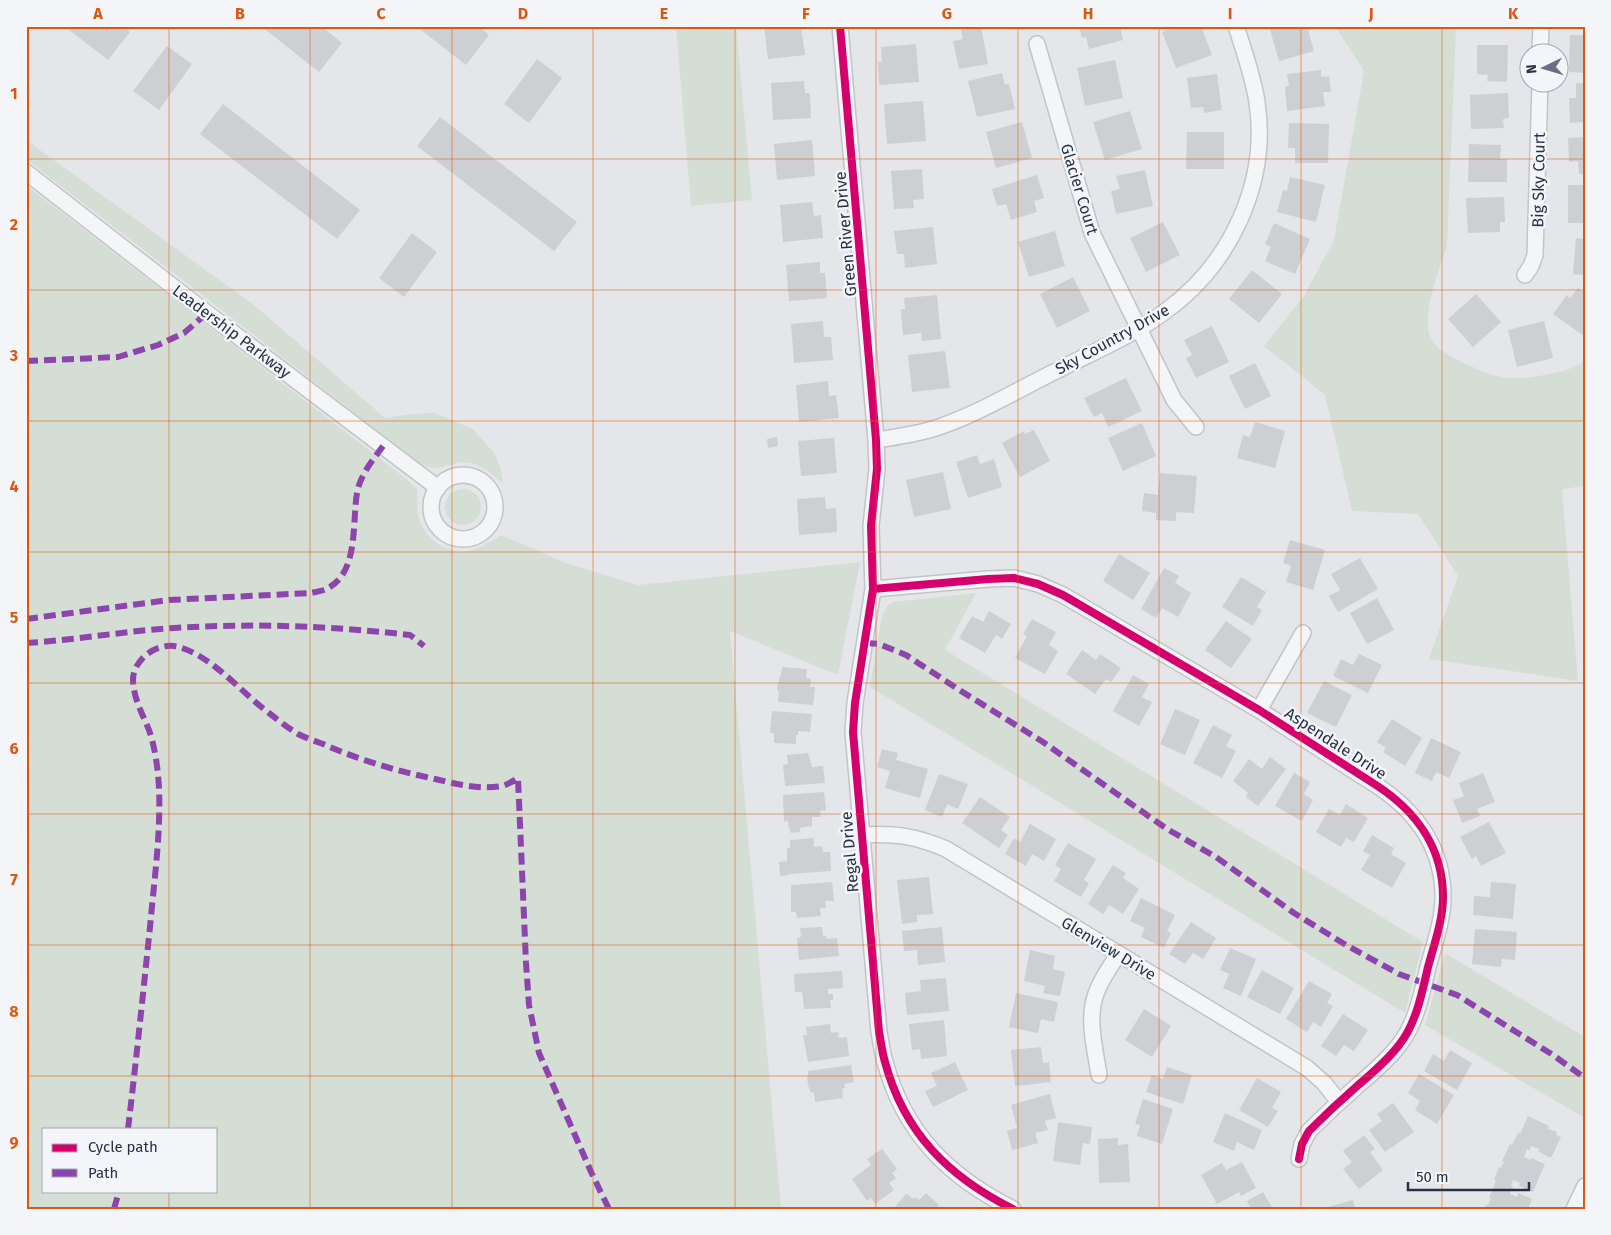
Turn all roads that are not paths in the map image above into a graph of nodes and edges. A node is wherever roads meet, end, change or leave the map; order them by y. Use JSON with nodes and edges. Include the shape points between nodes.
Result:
{"nodes":[{"id":1,"x":840,"y":26,"type":"edge"},
{"id":2,"x":1236,"y":26,"type":"edge"},
{"id":3,"x":1541,"y":26,"type":"edge"},
{"id":4,"x":1540,"y":42,"type":"edge"},
{"id":5,"x":1037,"y":44,"type":"dead end"},
{"id":6,"x":1540,"y":92,"type":"edge"},
{"id":7,"x":26,"y":172,"type":"edge"},
{"id":8,"x":1525,"y":275,"type":"dead end"},
{"id":9,"x":1139,"y":328,"type":"junction"},
{"id":10,"x":1196,"y":427,"type":"dead end"},
{"id":11,"x":876,"y":440,"type":"junction"},
{"id":12,"x":438,"y":488,"type":"junction"},
{"id":13,"x":873,"y":589,"type":"junction"},
{"id":14,"x":1304,"y":633,"type":"dead end"},
{"id":15,"x":1259,"y":710,"type":"junction"},
{"id":16,"x":861,"y":835,"type":"junction"},
{"id":17,"x":1118,"y":954,"type":"junction"},
{"id":18,"x":1099,"y":1074,"type":"dead end"},
{"id":19,"x":1339,"y":1102,"type":"junction"},
{"id":20,"x":1299,"y":1159,"type":"dead end"},
{"id":21,"x":1585,"y":1186,"type":"edge"},
{"id":22,"x":1013,"y":1209,"type":"edge"},
{"id":23,"x":1574,"y":1209,"type":"edge"}],
"edges":[{"from":1,"to":11,"type":"street","name":"Green River Drive"},
{"from":2,"to":9,"type":"street","name":"Sky Country Drive","via":[[1257,104],[1257,159],[1249,196],[1230,241],[1212,268],[1167,311]]},
{"from":3,"to":4,"type":"street"},
{"from":5,"to":9,"type":"street","name":"Glacier Court","via":[[1092,233]]},
{"from":6,"to":8,"type":"street","name":"Big Sky Court","via":[[1535,254]]},
{"from":7,"to":12,"type":"street","name":"Leadership Parkway"},
{"from":9,"to":10,"type":"street","name":"Glacier Court","via":[[1174,400]]},
{"from":9,"to":11,"type":"street","name":"Sky Country Drive","via":[[971,414],[939,427]]},
{"from":11,"to":13,"type":"street","name":"Regal Drive","via":[[877,469],[871,526]]},
{"from":12,"to":12,"type":"street","via":[[431,506],[432,516],[443,532],[460,540],[470,539],[479,536],[492,522],[495,506],[491,491],[484,483],[465,475],[445,481]]},
{"from":13,"to":15,"type":"street","name":"Aspendale Drive","via":[[1014,578],[1038,584],[1063,595]]},
{"from":13,"to":16,"type":"street","name":"Regal Drive","via":[[854,703],[853,732]]},
{"from":14,"to":15,"type":"street"},
{"from":15,"to":19,"type":"street","name":"Aspendale Drive","via":[[1394,797],[1426,833],[1442,878],[1440,921],[1412,1023],[1401,1044]]},
{"from":16,"to":17,"type":"street","name":"Glenview Drive","via":[[902,835],[946,850]]},
{"from":16,"to":22,"type":"street","name":"Regal Drive","via":[[879,1032],[894,1090],[912,1124],[942,1162],[965,1181]]},
{"from":17,"to":18,"type":"street","via":[[1097,990],[1092,1007],[1091,1026]]},
{"from":17,"to":19,"type":"street","name":"Glenview Drive","via":[[1307,1068]]},
{"from":19,"to":20,"type":"street","name":"Aspendale Drive","via":[[1309,1131]]},
{"from":21,"to":23,"type":"street"}]}
